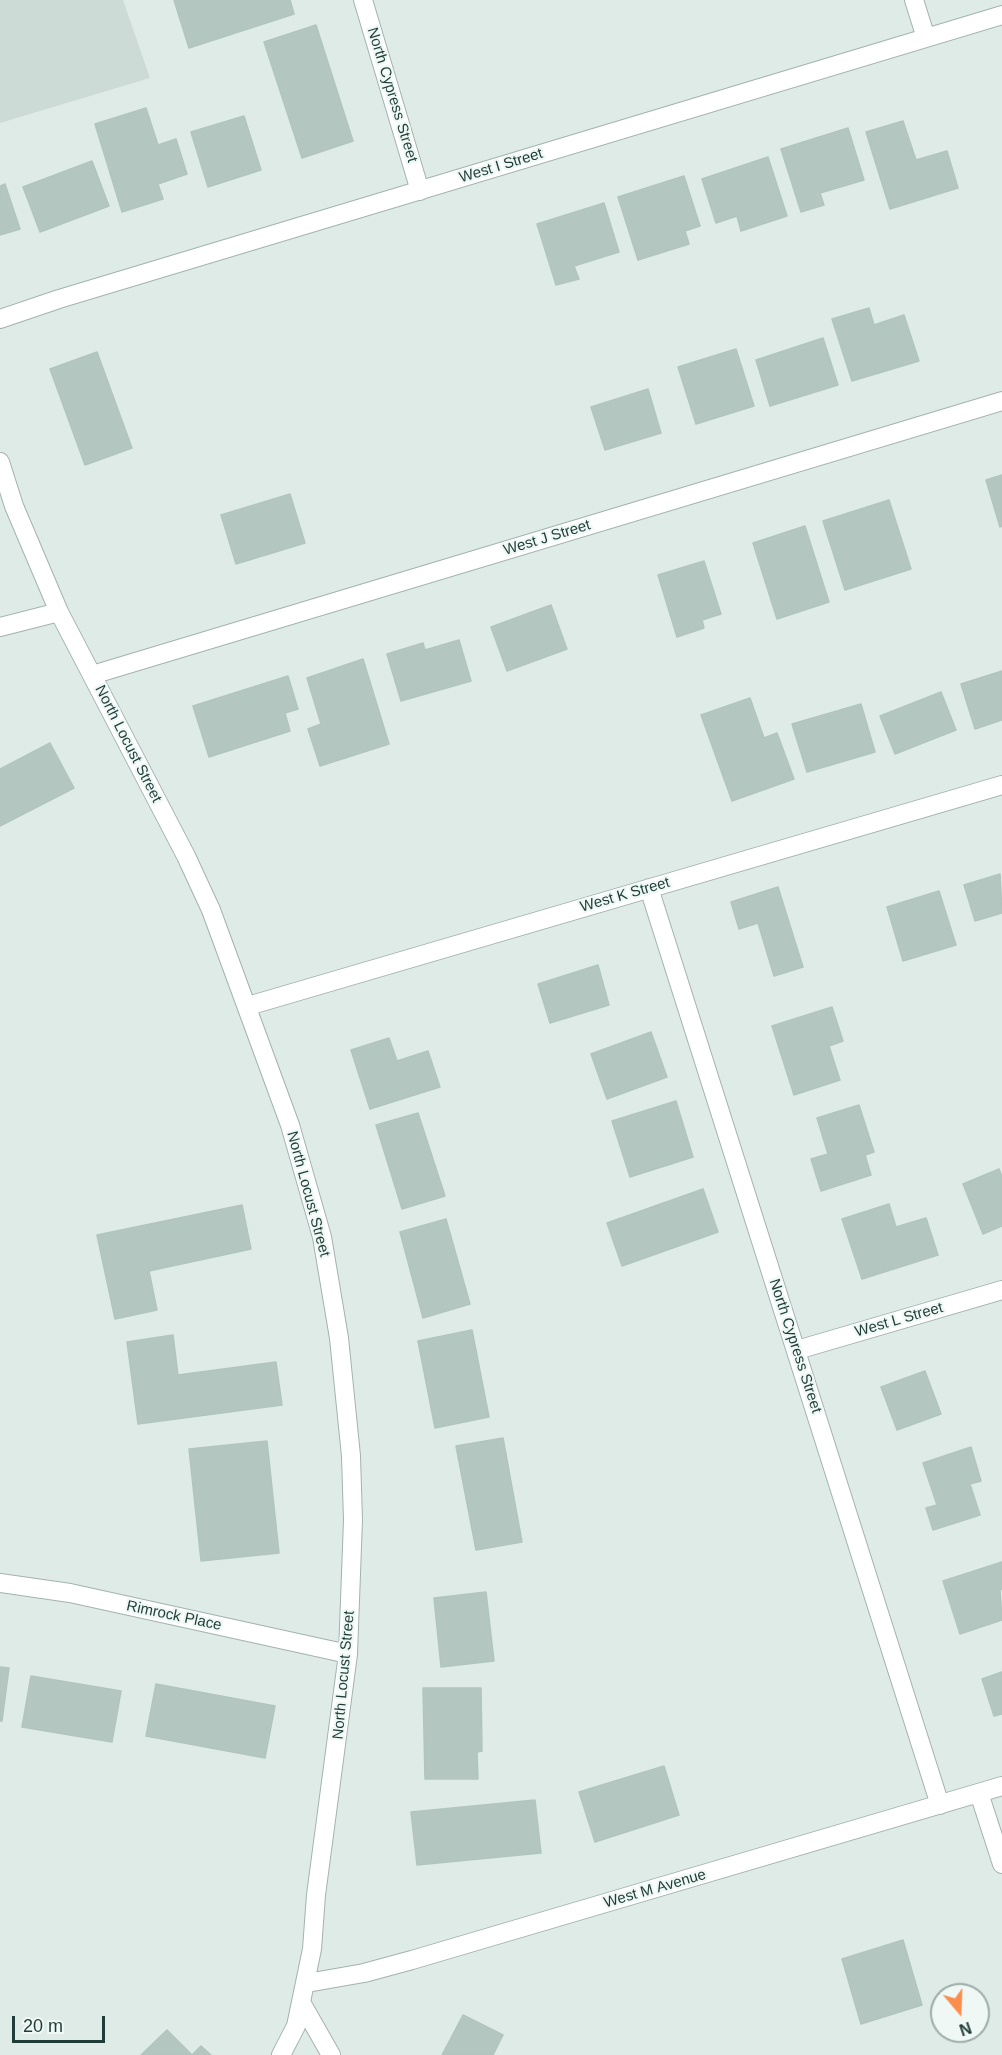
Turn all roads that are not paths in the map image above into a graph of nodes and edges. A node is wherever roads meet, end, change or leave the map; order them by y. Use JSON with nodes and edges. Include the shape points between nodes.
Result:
{"nodes":[{"id":1,"x":363,"y":0,"type":"edge"},
{"id":2,"x":914,"y":0,"type":"edge"},
{"id":3,"x":1002,"y":15,"type":"edge"},
{"id":4,"x":926,"y":38,"type":"junction"},
{"id":5,"x":420,"y":190,"type":"junction"},
{"id":6,"x":0,"y":319,"type":"edge"},
{"id":7,"x":1002,"y":401,"type":"edge"},
{"id":8,"x":0,"y":462,"type":"edge"},
{"id":9,"x":59,"y":612,"type":"junction"},
{"id":10,"x":0,"y":627,"type":"edge"},
{"id":11,"x":92,"y":675,"type":"junction"},
{"id":12,"x":1002,"y":785,"type":"edge"},
{"id":13,"x":649,"y":888,"type":"junction"},
{"id":14,"x":248,"y":1005,"type":"junction"},
{"id":15,"x":1002,"y":1290,"type":"edge"},
{"id":16,"x":797,"y":1350,"type":"junction"},
{"id":17,"x":0,"y":1583,"type":"edge"},
{"id":18,"x":348,"y":1654,"type":"junction"},
{"id":19,"x":1002,"y":1786,"type":"edge"},
{"id":20,"x":979,"y":1793,"type":"junction"},
{"id":21,"x":940,"y":1805,"type":"junction"},
{"id":22,"x":1002,"y":1864,"type":"edge"},
{"id":23,"x":307,"y":1983,"type":"junction"},
{"id":24,"x":302,"y":2004,"type":"junction"},
{"id":25,"x":281,"y":2055,"type":"edge"},
{"id":26,"x":331,"y":2055,"type":"edge"}],
"edges":[{"from":1,"to":5,"type":"street","name":"North Cypress Street"},
{"from":2,"to":4,"type":"street"},
{"from":3,"to":4,"type":"street","name":"West I Street"},
{"from":4,"to":5,"type":"street","name":"West I Street"},
{"from":5,"to":6,"type":"street","name":"West I Street"},
{"from":7,"to":11,"type":"street","name":"West J Street"},
{"from":8,"to":9,"type":"street","name":"North Locust Street","via":[[22,528]]},
{"from":9,"to":10,"type":"street"},
{"from":9,"to":11,"type":"street","name":"North Locust Street"},
{"from":11,"to":14,"type":"street","name":"North Locust Street","via":[[186,856]]},
{"from":12,"to":13,"type":"street","name":"West K Street"},
{"from":13,"to":14,"type":"street","name":"West K Street"},
{"from":13,"to":16,"type":"street","name":"North Cypress Street"},
{"from":14,"to":18,"type":"street","name":"North Locust Street","via":[[290,1125],[322,1237],[339,1338],[353,1520]]},
{"from":15,"to":16,"type":"street","name":"West L Street"},
{"from":16,"to":21,"type":"street","name":"North Cypress Street"},
{"from":17,"to":18,"type":"street","name":"Rimrock Place","via":[[70,1593]]},
{"from":18,"to":23,"type":"street","name":"North Locust Street"},
{"from":19,"to":20,"type":"street","name":"West M Avenue"},
{"from":20,"to":21,"type":"street","name":"West M Avenue"},
{"from":20,"to":22,"type":"street"},
{"from":21,"to":23,"type":"street","name":"West M Avenue","via":[[412,1960]]},
{"from":23,"to":24,"type":"street","name":"North Locust Street"},
{"from":24,"to":25,"type":"street"},
{"from":24,"to":26,"type":"street"}]}
